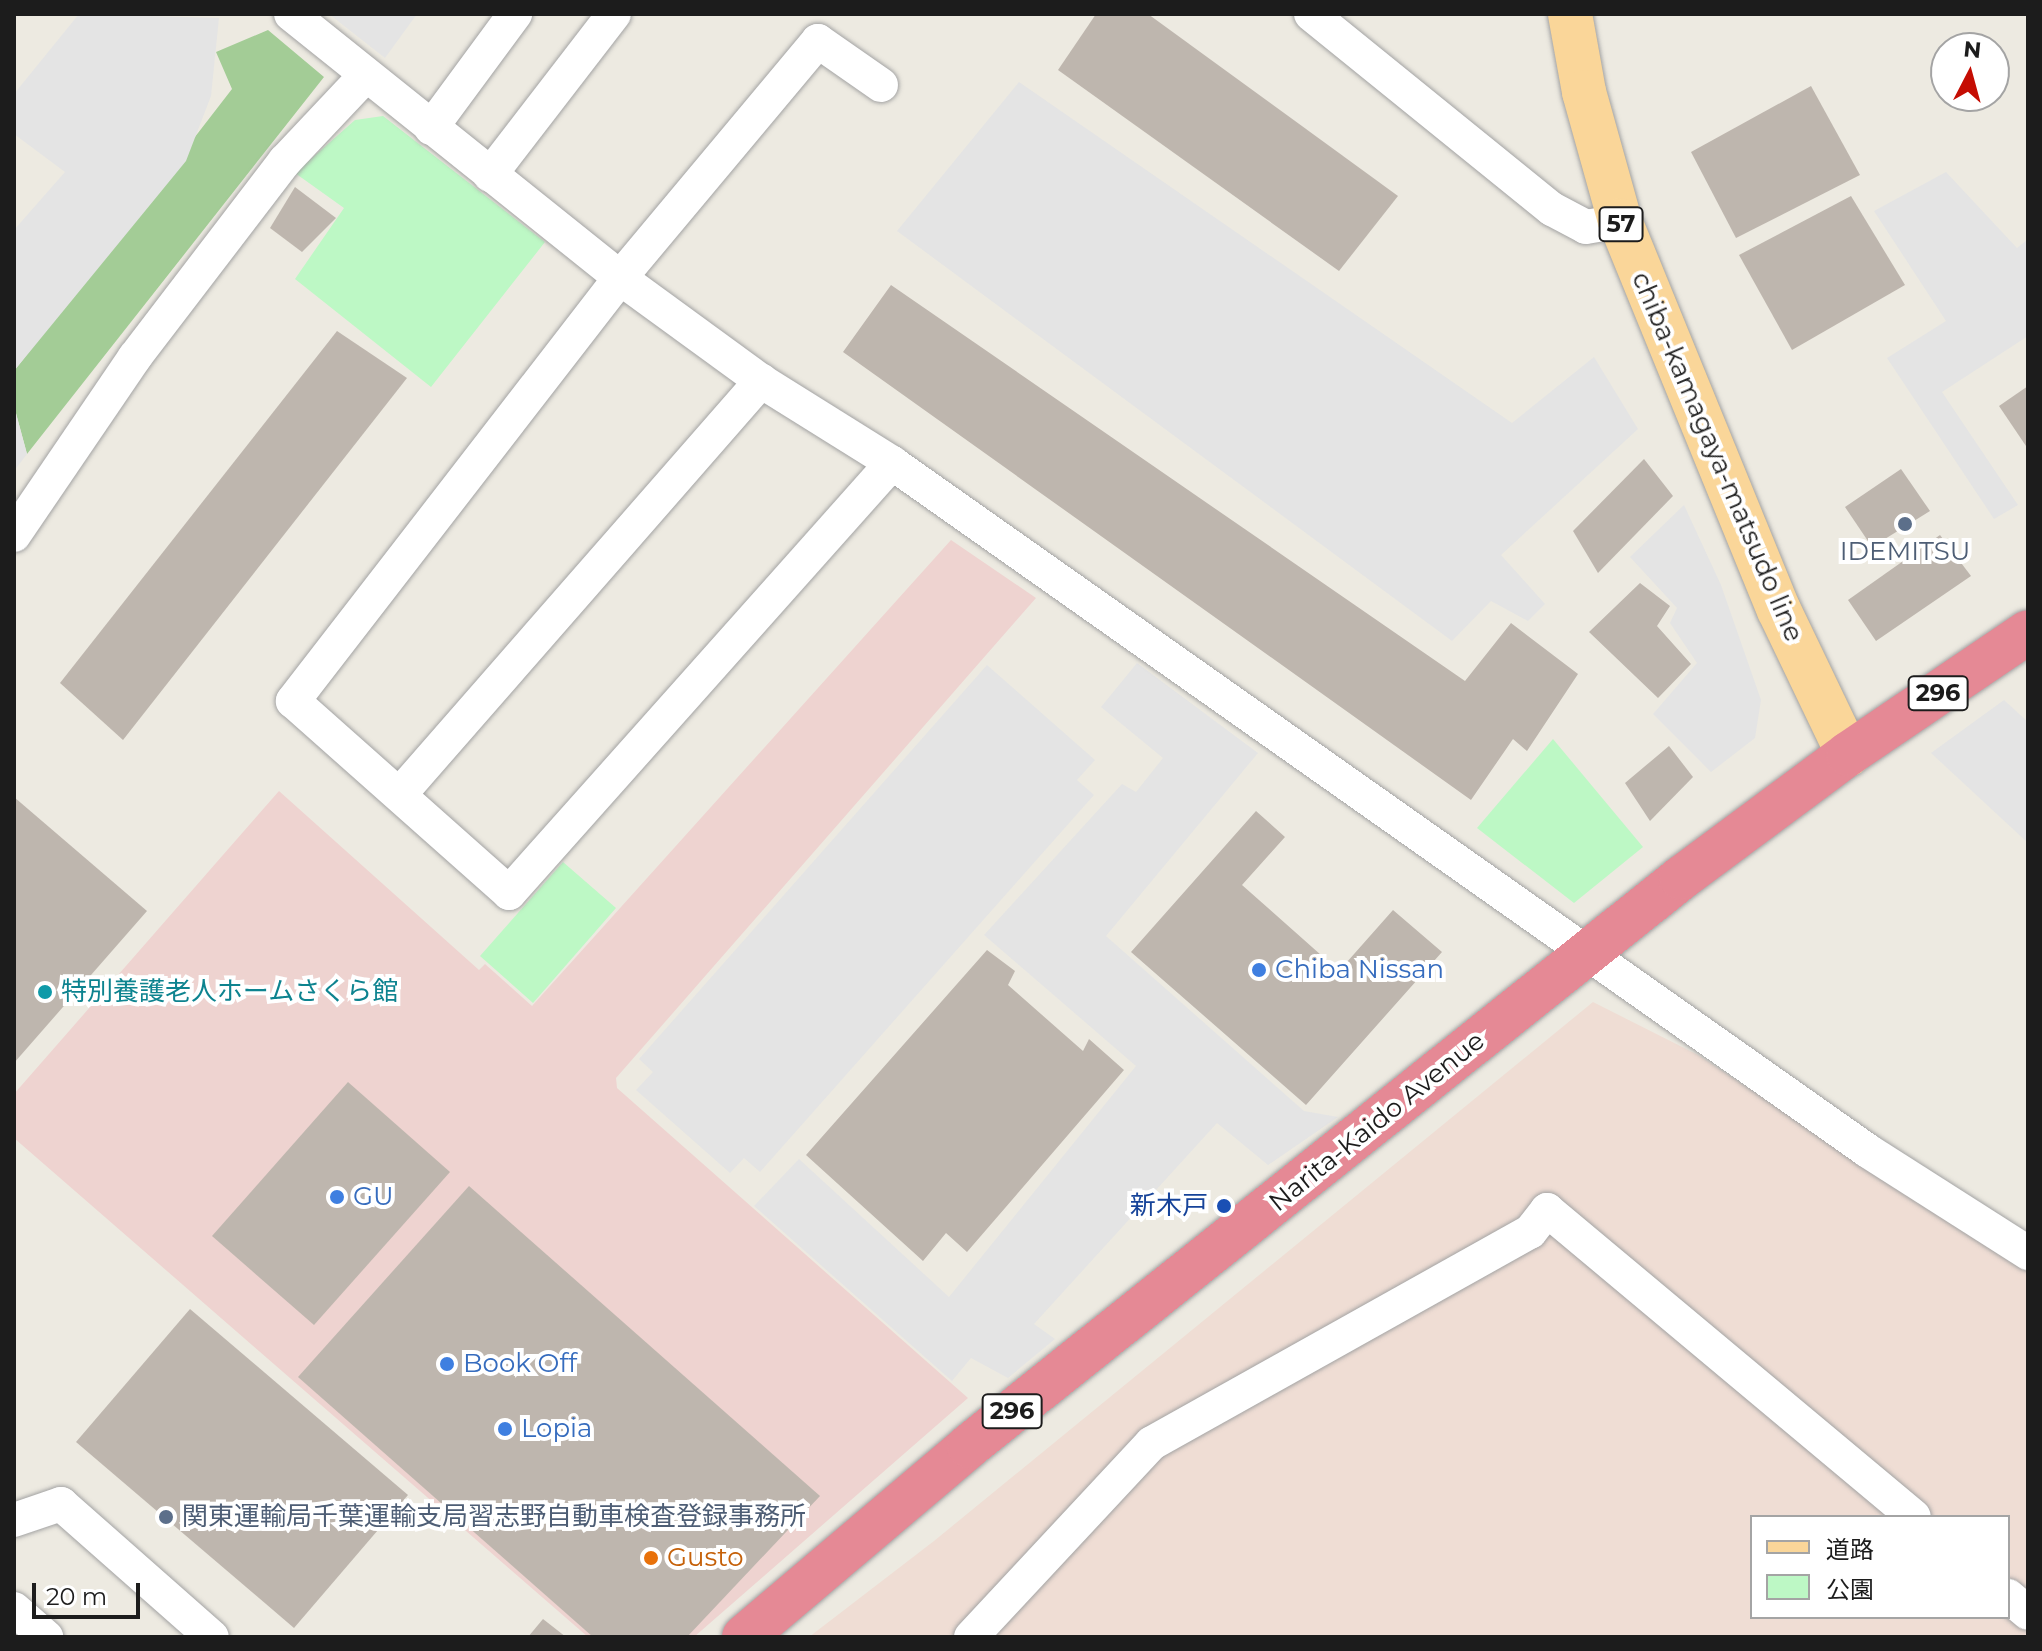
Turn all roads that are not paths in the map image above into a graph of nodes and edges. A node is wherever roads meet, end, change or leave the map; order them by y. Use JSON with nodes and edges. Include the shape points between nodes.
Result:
{"nodes":[{"id":1,"x":291,"y":14,"type":"edge"},
{"id":2,"x":515,"y":14,"type":"edge"},
{"id":3,"x":614,"y":14,"type":"edge"},
{"id":4,"x":1311,"y":14,"type":"edge"},
{"id":5,"x":1570,"y":14,"type":"edge"},
{"id":6,"x":366,"y":75,"type":"junction"},
{"id":7,"x":881,"y":85,"type":"dead end"},
{"id":8,"x":431,"y":128,"type":"junction"},
{"id":9,"x":490,"y":175,"type":"junction"},
{"id":10,"x":1620,"y":221,"type":"junction"},
{"id":11,"x":620,"y":278,"type":"junction"},
{"id":12,"x":761,"y":381,"type":"junction"},
{"id":13,"x":892,"y":463,"type":"junction"},
{"id":14,"x":14,"y":535,"type":"edge"},
{"id":15,"x":2028,"y":632,"type":"edge"},
{"id":16,"x":1848,"y":754,"type":"junction"},
{"id":17,"x":400,"y":794,"type":"junction"},
{"id":18,"x":1587,"y":954,"type":"junction"},
{"id":19,"x":2028,"y":1253,"type":"edge"},
{"id":20,"x":1912,"y":1515,"type":"edge"},
{"id":21,"x":14,"y":1520,"type":"edge"},
{"id":22,"x":2010,"y":1598,"type":"edge"},
{"id":23,"x":14,"y":1609,"type":"edge"},
{"id":24,"x":2028,"y":1613,"type":"edge"},
{"id":25,"x":46,"y":1637,"type":"edge"},
{"id":26,"x":212,"y":1637,"type":"edge"},
{"id":27,"x":744,"y":1637,"type":"edge"},
{"id":28,"x":971,"y":1637,"type":"edge"}],
"edges":[{"from":1,"to":6,"type":"street"},
{"from":2,"to":8,"type":"street"},
{"from":3,"to":9,"type":"street"},
{"from":4,"to":10,"type":"street","via":[[1552,209],[1586,227]]},
{"from":5,"to":10,"type":"main road","name":"chiba-kamagaya-matsudo line","number":"57","via":[[1584,92]]},
{"from":6,"to":8,"type":"street"},
{"from":6,"to":14,"type":"street","via":[[285,161],[191,283]]},
{"from":7,"to":11,"type":"street","via":[[818,41]]},
{"from":8,"to":9,"type":"street"},
{"from":9,"to":11,"type":"street"},
{"from":10,"to":16,"type":"main road","name":"chiba-kamagaya-matsudo line","number":"57","via":[[1761,567]]},
{"from":11,"to":12,"type":"street"},
{"from":11,"to":17,"type":"street","via":[[293,701]]},
{"from":12,"to":13,"type":"street"},
{"from":12,"to":17,"type":"street"},
{"from":13,"to":17,"type":"street","via":[[509,893]]},
{"from":13,"to":18,"type":"street"},
{"from":15,"to":16,"type":"highway","name":"Narita-Kaido Avenue","number":"296"},
{"from":16,"to":18,"type":"highway","name":"Narita-Kaido Avenue","number":"296"},
{"from":18,"to":19,"type":"street","via":[[1868,1151]]},
{"from":18,"to":27,"type":"highway","name":"Narita-Kaido Avenue","number":"296","via":[[969,1446]]},
{"from":20,"to":28,"type":"street","via":[[1547,1210],[1530,1232],[1152,1443]]},
{"from":21,"to":26,"type":"street","via":[[61,1504]]},
{"from":22,"to":24,"type":"street"},
{"from":23,"to":25,"type":"street"}]}
